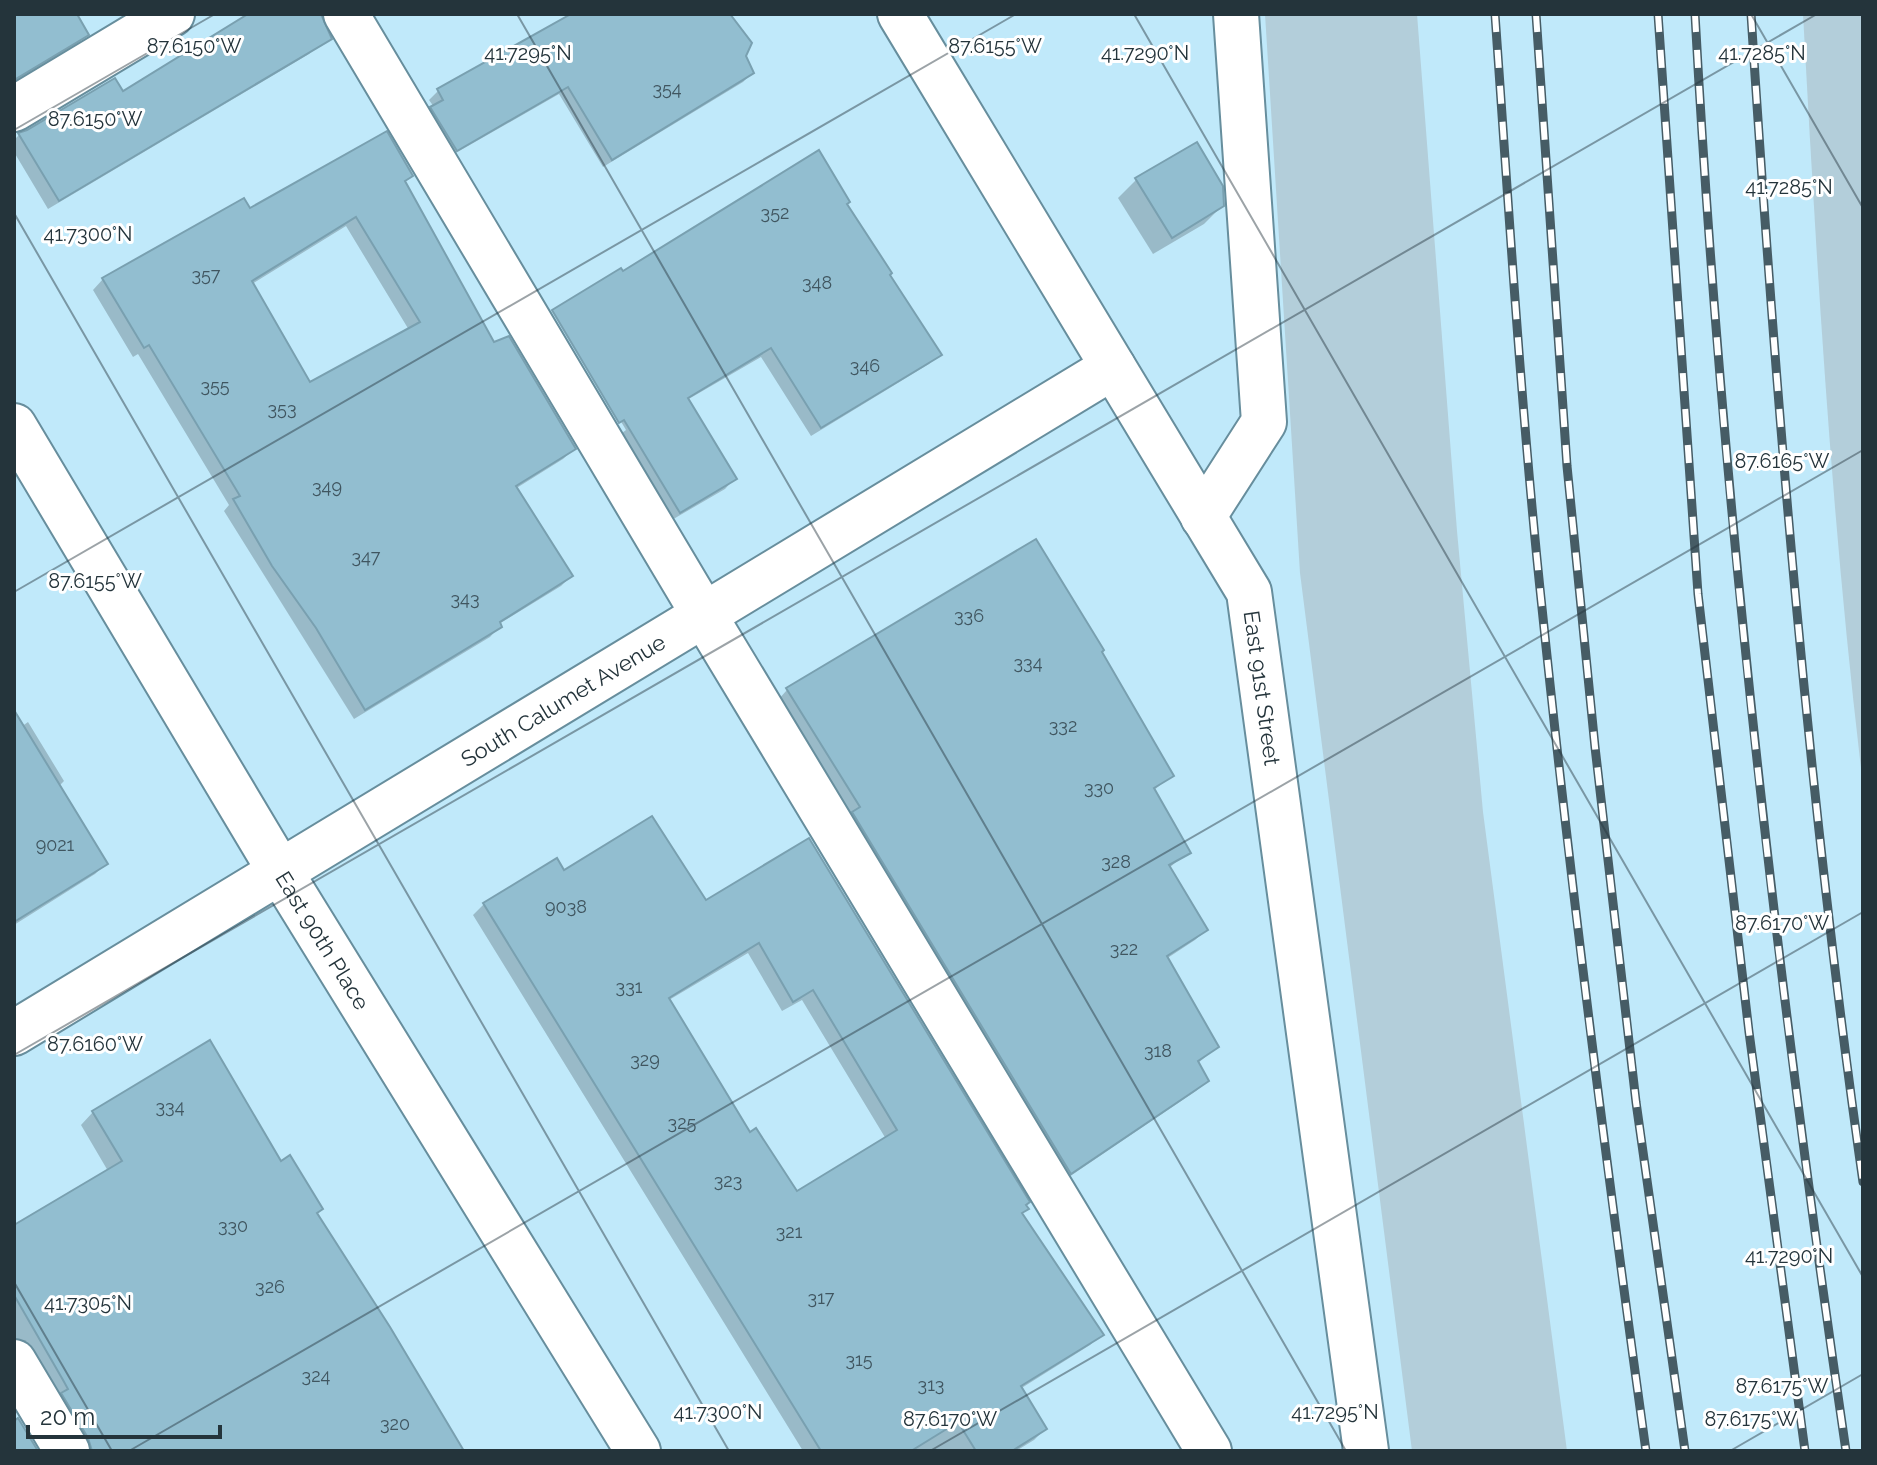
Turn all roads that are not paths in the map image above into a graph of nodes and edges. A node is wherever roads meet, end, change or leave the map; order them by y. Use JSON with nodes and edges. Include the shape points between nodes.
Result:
{"nodes":[{"id":1,"x":172,"y":14,"type":"edge"},
{"id":2,"x":346,"y":14,"type":"edge"},
{"id":3,"x":900,"y":14,"type":"edge"},
{"id":4,"x":1236,"y":14,"type":"edge"},
{"id":5,"x":14,"y":109,"type":"edge"},
{"id":6,"x":1113,"y":367,"type":"junction"},
{"id":7,"x":14,"y":426,"type":"edge"},
{"id":8,"x":1203,"y":517,"type":"junction"},
{"id":9,"x":704,"y":615,"type":"junction"},
{"id":10,"x":281,"y":873,"type":"junction"},
{"id":11,"x":14,"y":1033,"type":"edge"},
{"id":12,"x":14,"y":1362,"type":"edge"},
{"id":13,"x":67,"y":1451,"type":"edge"},
{"id":14,"x":638,"y":1451,"type":"edge"},
{"id":15,"x":1209,"y":1451,"type":"edge"},
{"id":16,"x":1366,"y":1451,"type":"edge"}],
"edges":[{"from":1,"to":5,"type":"street"},
{"from":2,"to":9,"type":"street"},
{"from":3,"to":6,"type":"street","name":"East 91st Street"},
{"from":4,"to":8,"type":"street","via":[[1264,422]]},
{"from":6,"to":8,"type":"street","name":"East 91st Street"},
{"from":6,"to":9,"type":"street","name":"South Calumet Avenue"},
{"from":7,"to":10,"type":"street","name":"East 90th Place"},
{"from":8,"to":16,"type":"street","name":"East 91st Street","via":[[1249,592]]},
{"from":9,"to":10,"type":"street","name":"South Calumet Avenue"},
{"from":9,"to":15,"type":"street"},
{"from":10,"to":11,"type":"street","name":"South Calumet Avenue"},
{"from":10,"to":14,"type":"street","name":"East 90th Place"},
{"from":12,"to":13,"type":"street"}]}
